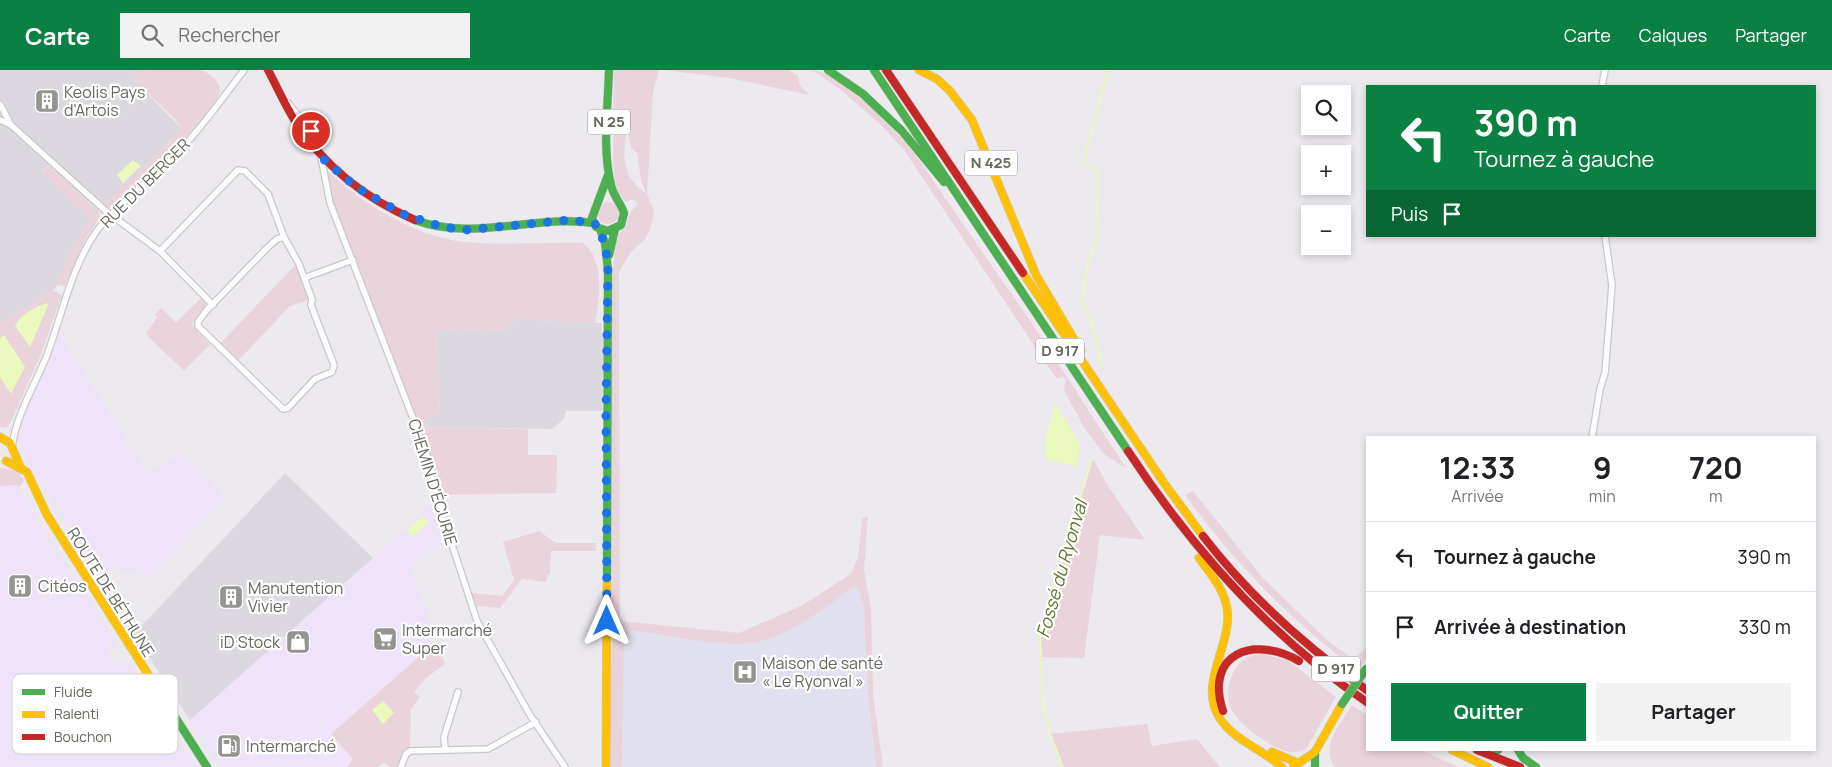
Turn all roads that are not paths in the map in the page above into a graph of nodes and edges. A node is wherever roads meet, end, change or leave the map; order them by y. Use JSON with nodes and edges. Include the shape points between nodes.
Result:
{"nodes":[{"id":1,"x":244,"y":70,"type":"edge"},
{"id":2,"x":268,"y":70,"type":"edge"},
{"id":3,"x":609,"y":70,"type":"edge"},
{"id":4,"x":828,"y":70,"type":"edge"},
{"id":5,"x":874,"y":70,"type":"edge"},
{"id":6,"x":886,"y":70,"type":"edge"},
{"id":7,"x":919,"y":70,"type":"edge"},
{"id":8,"x":1605,"y":70,"type":"edge"},
{"id":9,"x":1602,"y":85,"type":"edge"},
{"id":10,"x":0,"y":104,"type":"edge"},
{"id":11,"x":0,"y":120,"type":"edge"},
{"id":12,"x":12,"y":125,"type":"junction"},
{"id":13,"x":321,"y":157,"type":"junction"},
{"id":14,"x":337,"y":170,"type":"junction"},
{"id":15,"x":608,"y":175,"type":"junction"},
{"id":16,"x":325,"y":177,"type":"junction"},
{"id":17,"x":957,"y":196,"type":"junction"},
{"id":18,"x":616,"y":200,"type":"junction"},
{"id":19,"x":598,"y":201,"type":"junction"},
{"id":20,"x":111,"y":215,"type":"junction"},
{"id":21,"x":597,"y":226,"type":"junction"},
{"id":22,"x":615,"y":229,"type":"junction"},
{"id":23,"x":284,"y":237,"type":"junction"},
{"id":24,"x":1605,"y":237,"type":"edge"},
{"id":25,"x":160,"y":251,"type":"junction"},
{"id":26,"x":353,"y":260,"type":"junction"},
{"id":27,"x":608,"y":260,"type":"junction"},
{"id":28,"x":304,"y":278,"type":"junction"},
{"id":29,"x":213,"y":305,"type":"junction"},
{"id":30,"x":1091,"y":375,"type":"junction"},
{"id":31,"x":15,"y":429,"type":"junction"},
{"id":32,"x":1592,"y":436,"type":"edge"},
{"id":33,"x":2,"y":437,"type":"edge"},
{"id":34,"x":12,"y":449,"type":"junction"},
{"id":35,"x":3,"y":462,"type":"edge"},
{"id":36,"x":21,"y":468,"type":"junction"},
{"id":37,"x":1165,"y":504,"type":"junction"},
{"id":38,"x":1366,"y":670,"type":"edge"},
{"id":39,"x":148,"y":674,"type":"edge"},
{"id":40,"x":1366,"y":690,"type":"edge"},
{"id":41,"x":458,"y":692,"type":"dead end"},
{"id":42,"x":1366,"y":702,"type":"edge"},
{"id":43,"x":1366,"y":709,"type":"edge"},
{"id":44,"x":178,"y":721,"type":"edge"},
{"id":45,"x":536,"y":722,"type":"junction"},
{"id":46,"x":445,"y":749,"type":"junction"},
{"id":47,"x":1454,"y":751,"type":"edge"},
{"id":48,"x":1480,"y":751,"type":"edge"},
{"id":49,"x":1519,"y":751,"type":"edge"},
{"id":50,"x":1314,"y":752,"type":"junction"},
{"id":51,"x":1298,"y":764,"type":"edge"},
{"id":52,"x":207,"y":767,"type":"edge"},
{"id":53,"x":401,"y":767,"type":"edge"},
{"id":54,"x":565,"y":767,"type":"edge"},
{"id":55,"x":605,"y":767,"type":"edge"},
{"id":56,"x":1282,"y":767,"type":"edge"},
{"id":57,"x":1315,"y":767,"type":"edge"},
{"id":58,"x":1488,"y":767,"type":"edge"},
{"id":59,"x":1520,"y":767,"type":"edge"},
{"id":60,"x":1536,"y":767,"type":"edge"}],
"edges":[{"from":1,"to":20,"type":"street","name":"RUE DU BERGER","via":[[183,147]]},
{"from":2,"to":13,"type":"main road","via":[[297,125]]},
{"from":3,"to":15,"type":"main road","number":"N 25"},
{"from":4,"to":17,"type":"main road","number":"N 425","via":[[863,94],[902,131]]},
{"from":5,"to":17,"type":"main road","number":"D 917"},
{"from":6,"to":30,"type":"main road","number":"D 917"},
{"from":7,"to":30,"type":"main road","number":"N 425","via":[[950,91],[972,120],[1031,262]]},
{"from":8,"to":9,"type":"street"},
{"from":10,"to":12,"type":"street"},
{"from":11,"to":12,"type":"street"},
{"from":12,"to":20,"type":"street"},
{"from":13,"to":14,"type":"main road"},
{"from":13,"to":16,"type":"street"},
{"from":14,"to":16,"type":"street"},
{"from":14,"to":21,"type":"main road","via":[[376,201],[443,227],[466,230],[569,220]]},
{"from":15,"to":18,"type":"main road","number":"N 25"},
{"from":15,"to":19,"type":"main road","number":"N 25"},
{"from":16,"to":26,"type":"street","name":"CHEMIN D'ÉCURIE","via":[[325,185]]},
{"from":17,"to":37,"type":"main road","number":"D 917"},
{"from":18,"to":19,"type":"main road"},
{"from":18,"to":22,"type":"main road","via":[[624,213],[621,224]]},
{"from":19,"to":21,"type":"main road","via":[[592,211]]},
{"from":20,"to":25,"type":"street"},
{"from":20,"to":31,"type":"street","name":"RUE DU BERGER","via":[[95,234],[78,267]]},
{"from":21,"to":22,"type":"main road","via":[[608,231]]},
{"from":21,"to":27,"type":"main road"},
{"from":22,"to":27,"type":"main road"},
{"from":23,"to":25,"type":"street","via":[[268,194],[245,171],[238,170]]},
{"from":23,"to":28,"type":"street"},
{"from":23,"to":29,"type":"street","via":[[267,248]]},
{"from":24,"to":32,"type":"street","via":[[1612,285],[1605,373]]},
{"from":25,"to":29,"type":"street"},
{"from":26,"to":28,"type":"street"},
{"from":26,"to":45,"type":"street","name":"CHEMIN D'ÉCURIE","via":[[426,452],[477,621]]},
{"from":27,"to":55,"type":"main road"},
{"from":28,"to":29,"type":"street","via":[[334,365],[332,372],[315,379],[288,408],[283,409],[198,326]]},
{"from":30,"to":40,"type":"main road","number":"D 917","via":[[1189,519],[1236,578],[1292,634]]},
{"from":31,"to":33,"type":"street"},
{"from":31,"to":34,"type":"street","name":"RUE DU BERGER"},
{"from":33,"to":34,"type":"main road","name":"ROUTE DE BÉTHUNE"},
{"from":34,"to":35,"type":"main road"},
{"from":34,"to":36,"type":"main road","name":"ROUTE DE BÉTHUNE"},
{"from":35,"to":36,"type":"main road"},
{"from":36,"to":39,"type":"main road","name":"ROUTE DE BÉTHUNE","via":[[31,480],[47,515]]},
{"from":37,"to":42,"type":"main road","number":"D 917","via":[[1260,618],[1338,684]]},
{"from":37,"to":56,"type":"main road","via":[[1173,523],[1218,583],[1227,606],[1226,635],[1214,683],[1214,708],[1231,730]]},
{"from":38,"to":50,"type":"main road","bridge":true,"via":[[1326,728]]},
{"from":41,"to":46,"type":"street","via":[[446,729]]},
{"from":43,"to":51,"type":"main road","via":[[1281,650],[1263,646],[1248,648],[1234,656],[1221,678],[1223,711],[1234,725],[1258,743]]},
{"from":44,"to":52,"type":"main road","name":"ROUTE DE BÉTHUNE"},
{"from":45,"to":46,"type":"street","via":[[488,749]]},
{"from":45,"to":54,"type":"street","name":"CHEMIN D'ÉCURIE"},
{"from":46,"to":53,"type":"street","via":[[410,751]]},
{"from":47,"to":58,"type":"main road"},
{"from":48,"to":59,"type":"main road"},
{"from":49,"to":60,"type":"main road"},
{"from":50,"to":51,"type":"main road"},
{"from":50,"to":57,"type":"main road"},
{"from":51,"to":57,"type":"main road"}]}
